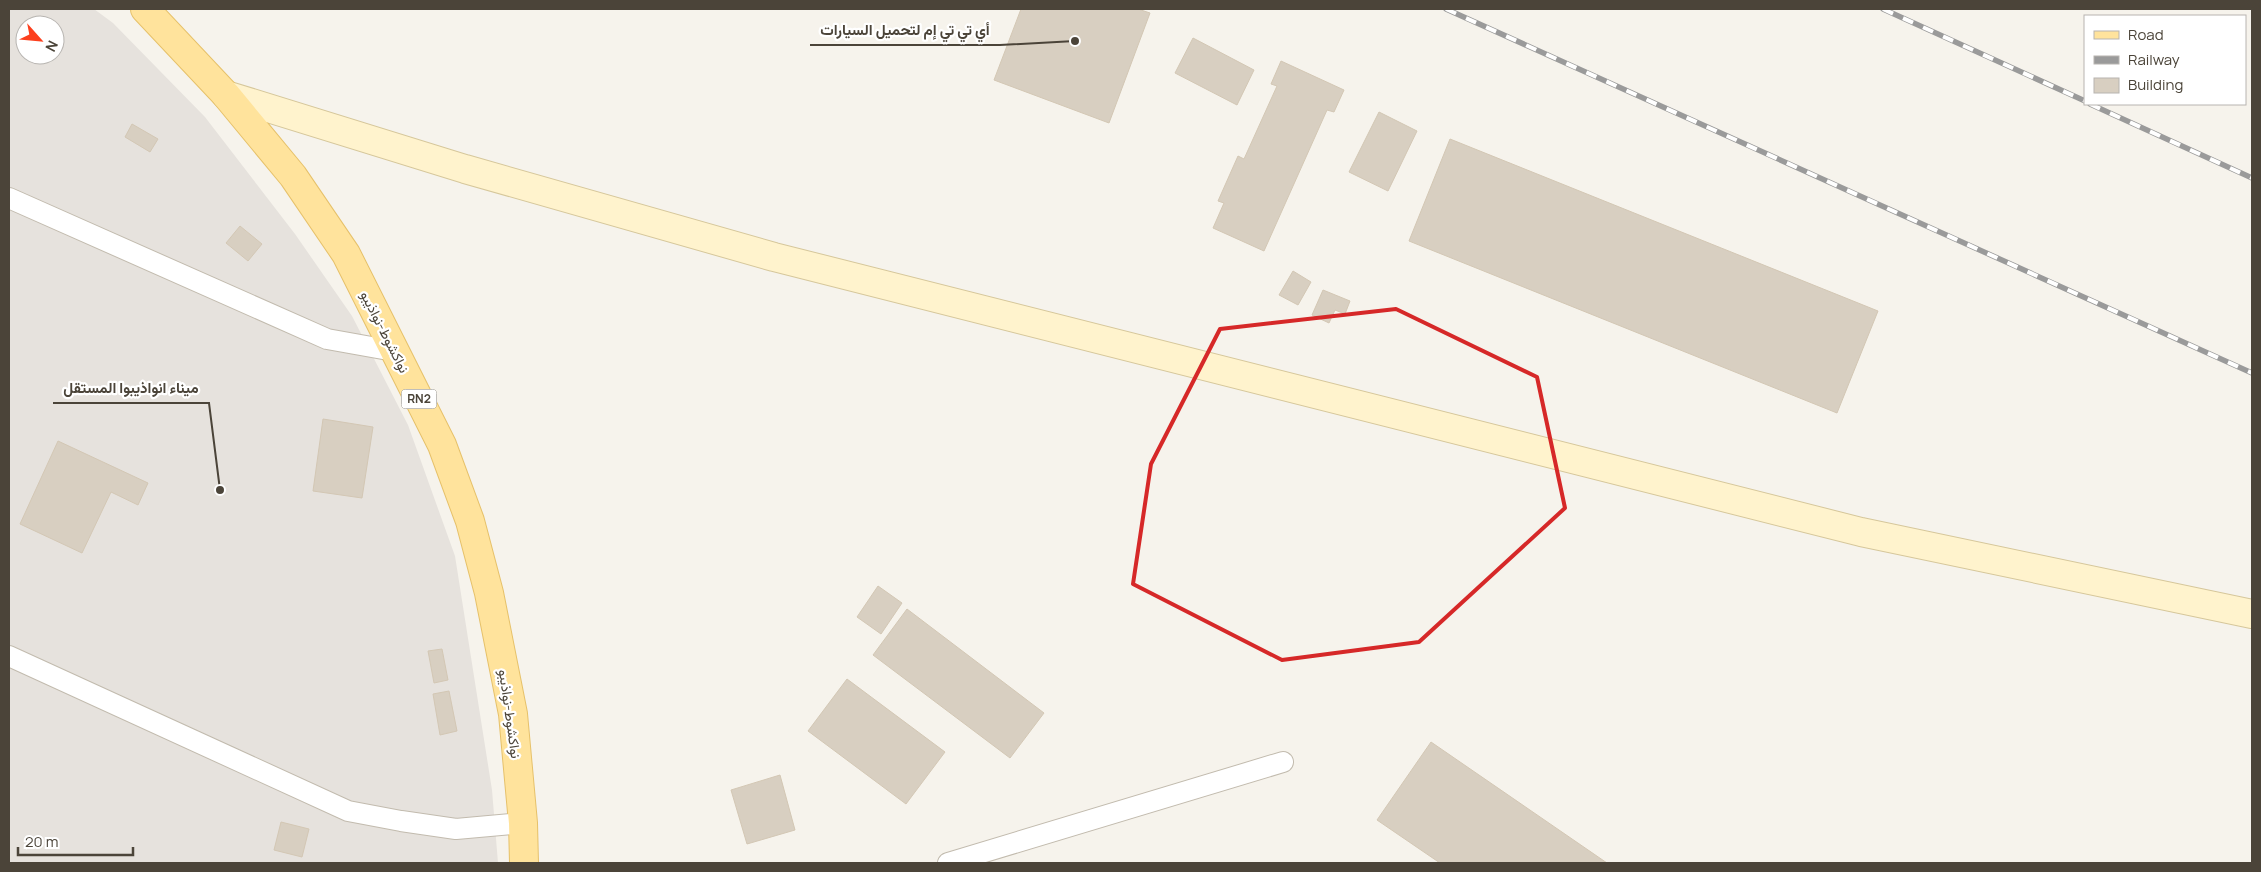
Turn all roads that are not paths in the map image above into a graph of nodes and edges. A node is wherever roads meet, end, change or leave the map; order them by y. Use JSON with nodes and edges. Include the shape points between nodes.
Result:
{"nodes":[{"id":1,"x":145,"y":9,"type":"edge"},
{"id":2,"x":226,"y":95,"type":"junction"},
{"id":3,"x":9,"y":198,"type":"edge"},
{"id":4,"x":394,"y":351,"type":"junction"},
{"id":5,"x":2252,"y":614,"type":"edge"},
{"id":6,"x":9,"y":656,"type":"edge"},
{"id":7,"x":1283,"y":762,"type":"dead end"},
{"id":8,"x":523,"y":823,"type":"junction"},
{"id":9,"x":524,"y":863,"type":"edge"},
{"id":10,"x":948,"y":863,"type":"edge"}],
"edges":[{"from":1,"to":2,"type":"main road","name":"نواكشوط-نواذيبو","number":"RN2"},
{"from":2,"to":4,"type":"main road","name":"نواكشوط-نواذيبو","number":"RN2","via":[[293,176],[346,254]]},
{"from":2,"to":5,"type":"street","via":[[474,172],[774,257],[1862,532]]},
{"from":3,"to":4,"type":"lane","via":[[327,339]]},
{"from":4,"to":8,"type":"main road","name":"نواكشوط-نواذيبو","number":"RN2","via":[[442,445],[473,530],[490,593],[513,714]]},
{"from":6,"to":8,"type":"lane","via":[[348,811],[456,829]]},
{"from":7,"to":10,"type":"lane"},
{"from":8,"to":9,"type":"main road","name":"نواكشوط-نواذيبو","number":"RN2"}]}
